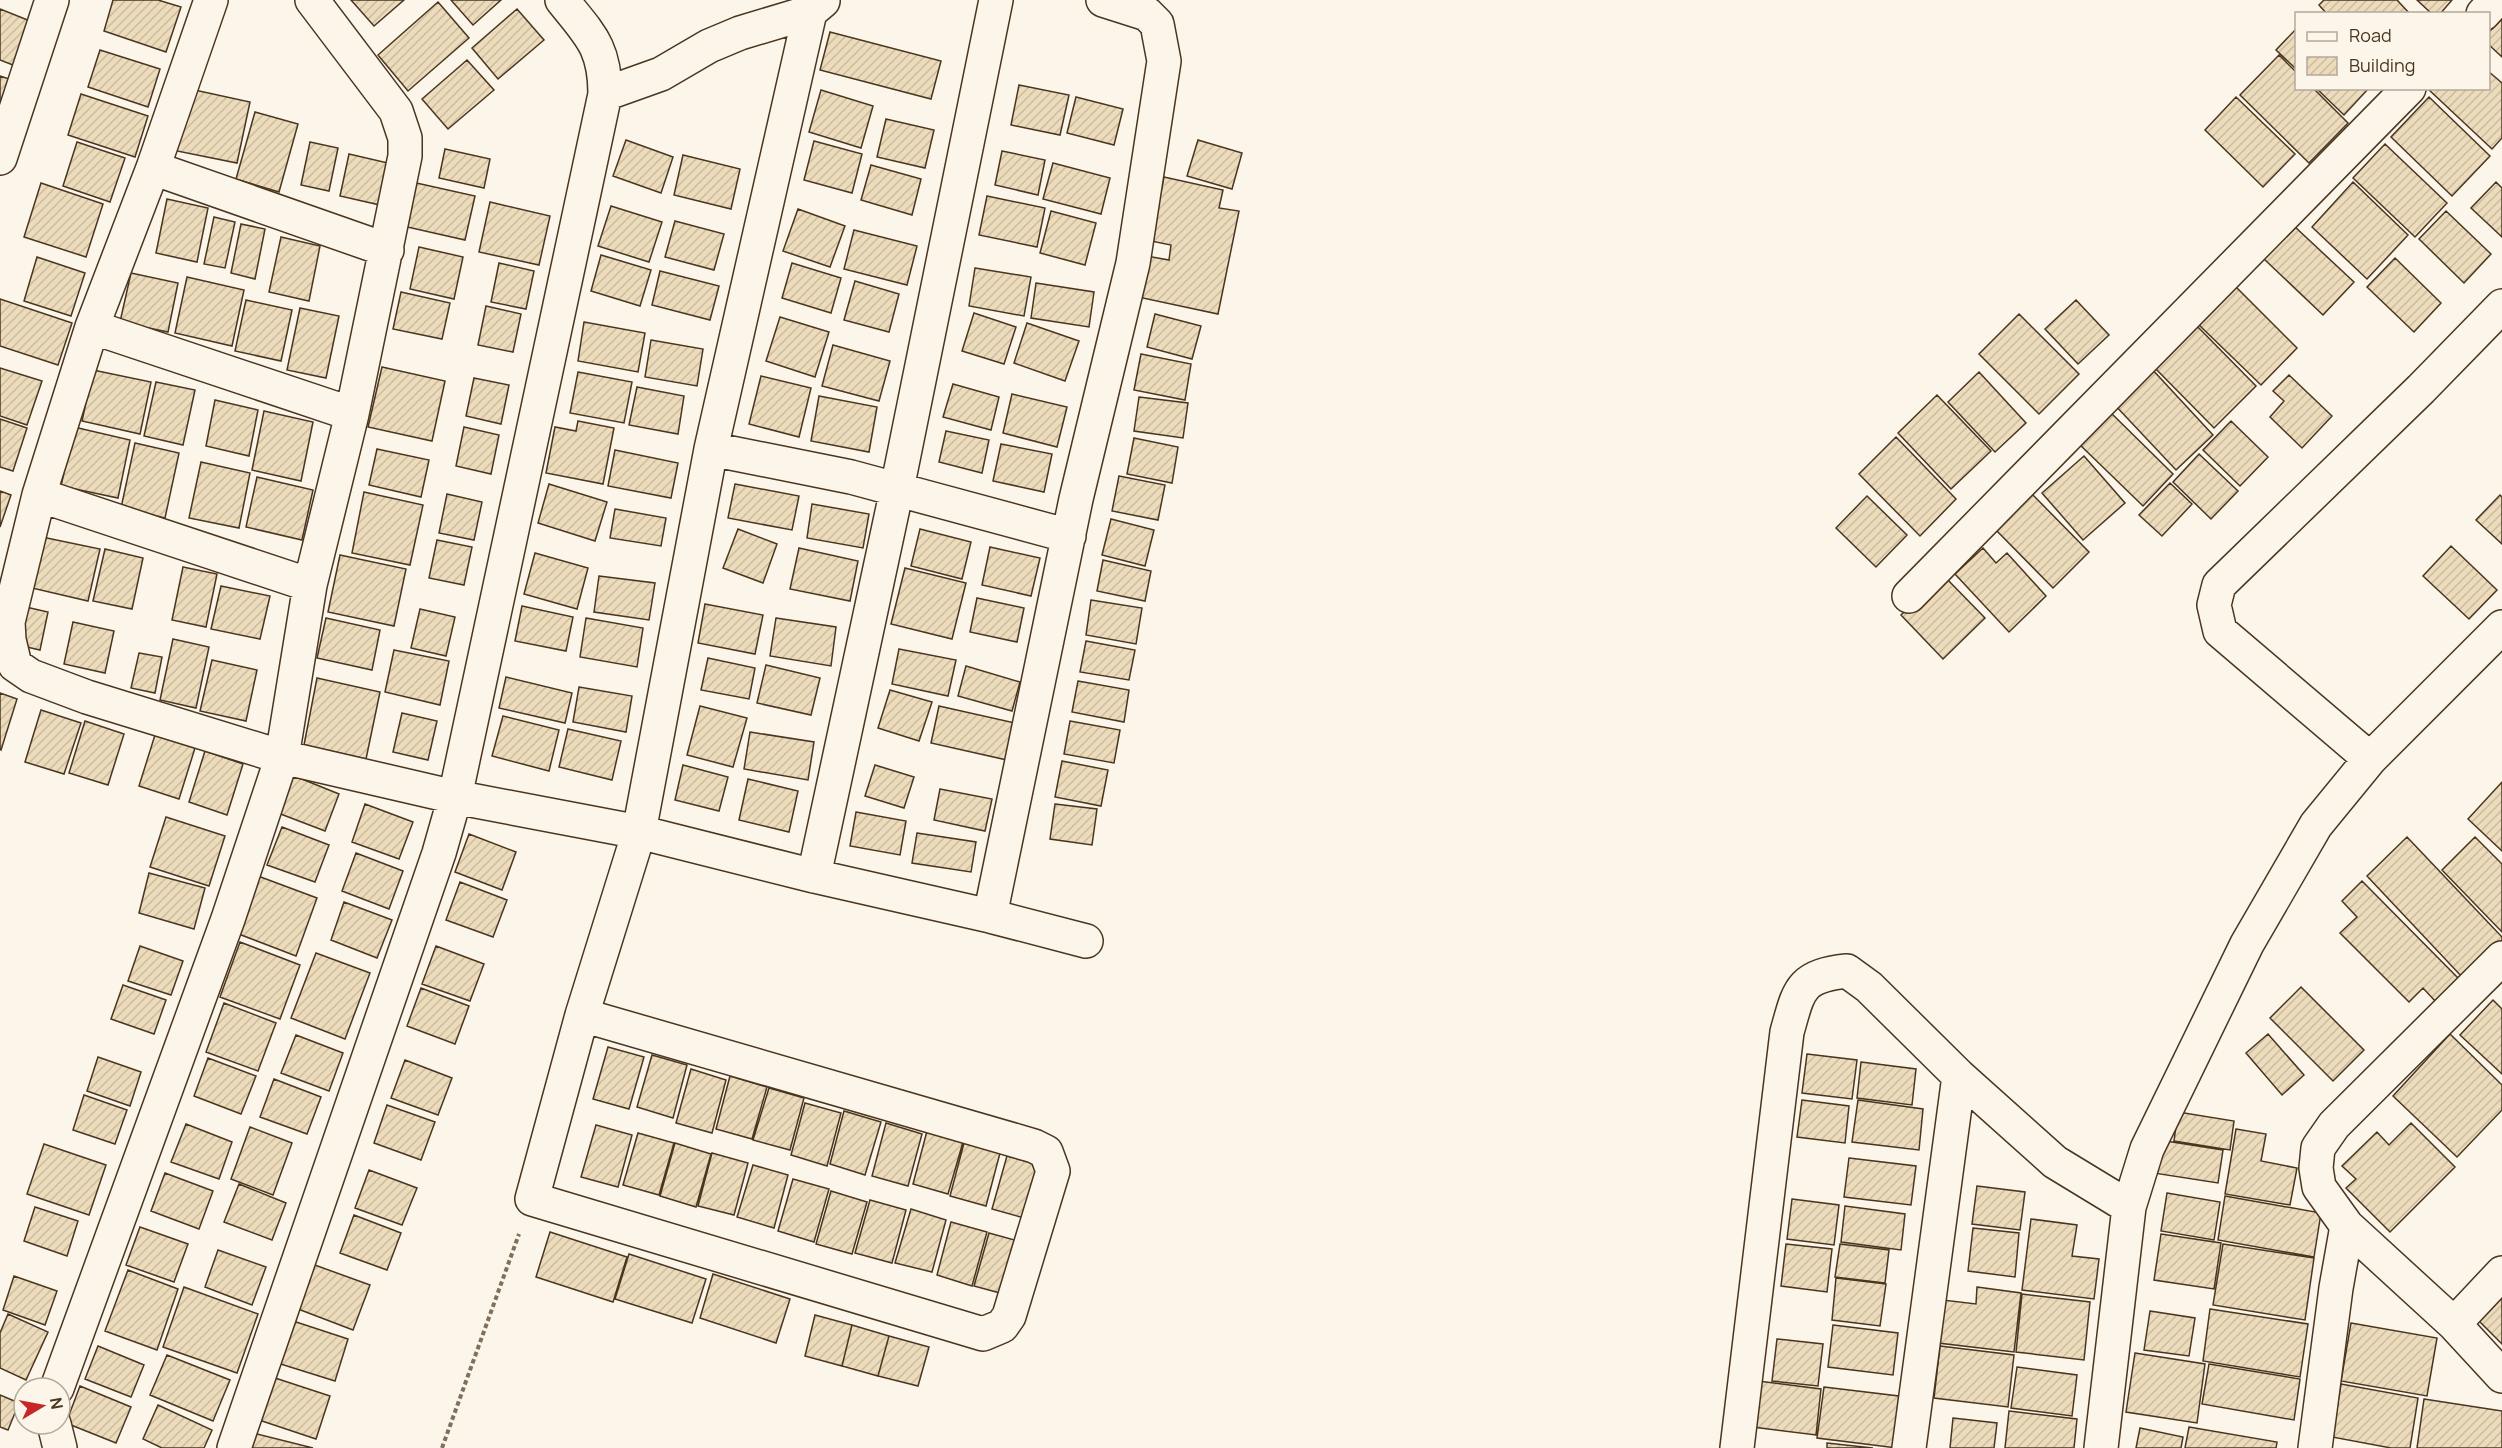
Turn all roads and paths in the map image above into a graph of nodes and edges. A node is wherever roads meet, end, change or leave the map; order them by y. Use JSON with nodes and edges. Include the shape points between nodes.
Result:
{"nodes":[{"id":1,"x":52,"y":0,"type":"edge"},
{"id":2,"x":211,"y":0,"type":"edge"},
{"id":3,"x":312,"y":0,"type":"edge"},
{"id":4,"x":562,"y":0,"type":"edge"},
{"id":5,"x":996,"y":0,"type":"edge"},
{"id":6,"x":1103,"y":0,"type":"edge"},
{"id":7,"x":2496,"y":0,"type":"edge"},
{"id":8,"x":817,"y":6,"type":"edge"},
{"id":9,"x":2485,"y":12,"type":"edge"},
{"id":10,"x":2407,"y":90,"type":"edge"},
{"id":11,"x":605,"y":94,"type":"junction"},
{"id":12,"x":0,"y":158,"type":"edge"},
{"id":13,"x":153,"y":168,"type":"junction"},
{"id":14,"x":387,"y":250,"type":"junction"},
{"id":15,"x":2502,"y":306,"type":"edge"},
{"id":16,"x":92,"y":327,"type":"junction"},
{"id":17,"x":352,"y":414,"type":"junction"},
{"id":18,"x":711,"y":449,"type":"junction"},
{"id":19,"x":897,"y":489,"type":"junction"},
{"id":20,"x":39,"y":495,"type":"junction"},
{"id":21,"x":1069,"y":536,"type":"junction"},
{"id":22,"x":310,"y":585,"type":"junction"},
{"id":23,"x":1909,"y":596,"type":"dead end"},
{"id":24,"x":2502,"y":627,"type":"edge"},
{"id":25,"x":282,"y":757,"type":"junction"},
{"id":26,"x":2370,"y":759,"type":"junction"},
{"id":27,"x":455,"y":797,"type":"junction"},
{"id":28,"x":639,"y":832,"type":"junction"},
{"id":29,"x":814,"y":876,"type":"junction"},
{"id":30,"x":990,"y":916,"type":"junction"},
{"id":31,"x":1086,"y":941,"type":"dead end"},
{"id":32,"x":2502,"y":958,"type":"edge"},
{"id":33,"x":582,"y":1015,"type":"junction"},
{"id":34,"x":1959,"y":1076,"type":"junction"},
{"id":35,"x":532,"y":1199,"type":"junction"},
{"id":36,"x":2129,"y":1207,"type":"junction"},
{"id":37,"x":2347,"y":1226,"type":"junction"},
{"id":38,"x":2502,"y":1273,"type":"edge"},
{"id":39,"x":2454,"y":1324,"type":"junction"},
{"id":40,"x":61,"y":1376,"type":"edge"},
{"id":41,"x":2502,"y":1376,"type":"edge"},
{"id":42,"x":234,"y":1448,"type":"edge"},
{"id":43,"x":442,"y":1448,"type":"edge"},
{"id":44,"x":1737,"y":1448,"type":"edge"},
{"id":45,"x":1909,"y":1448,"type":"edge"},
{"id":46,"x":2101,"y":1448,"type":"edge"},
{"id":47,"x":2315,"y":1448,"type":"edge"}],
"edges":[{"from":1,"to":12,"type":"street"},
{"from":2,"to":13,"type":"street"},
{"from":3,"to":14,"type":"street","via":[[396,111],[405,138]]},
{"from":4,"to":11,"type":"street","via":[[594,39],[605,71]]},
{"from":5,"to":19,"type":"street"},
{"from":6,"to":21,"type":"street","via":[[1147,14],[1157,24],[1164,61],[1133,263]]},
{"from":7,"to":9,"type":"street"},
{"from":8,"to":11,"type":"street","via":[[709,46],[661,74]]},
{"from":8,"to":18,"type":"street"},
{"from":10,"to":23,"type":"street"},
{"from":11,"to":27,"type":"street"},
{"from":13,"to":14,"type":"street"},
{"from":13,"to":16,"type":"street"},
{"from":14,"to":17,"type":"street"},
{"from":15,"to":26,"type":"street","via":[[2219,585],[2214,605],[2220,632]]},
{"from":16,"to":17,"type":"street"},
{"from":16,"to":20,"type":"street"},
{"from":17,"to":22,"type":"street"},
{"from":18,"to":19,"type":"street"},
{"from":18,"to":28,"type":"street"},
{"from":19,"to":21,"type":"street"},
{"from":19,"to":29,"type":"street"},
{"from":20,"to":22,"type":"street"},
{"from":20,"to":25,"type":"street","via":[[8,622],[15,665],[31,676],[87,697]]},
{"from":21,"to":30,"type":"street"},
{"from":22,"to":25,"type":"street"},
{"from":24,"to":26,"type":"street"},
{"from":25,"to":27,"type":"street"},
{"from":25,"to":40,"type":"street","via":[[228,919]]},
{"from":26,"to":36,"type":"street","via":[[2316,825],[2247,944],[2147,1149]]},
{"from":27,"to":28,"type":"street"},
{"from":27,"to":42,"type":"street"},
{"from":28,"to":29,"type":"street"},
{"from":28,"to":33,"type":"street"},
{"from":29,"to":30,"type":"street"},
{"from":30,"to":31,"type":"street"},
{"from":32,"to":37,"type":"street","via":[[2366,1091],[2318,1148],[2319,1186]]},
{"from":33,"to":35,"type":"street"},
{"from":33,"to":35,"type":"street","via":[[1034,1146],[1046,1152],[1053,1171],[1010,1316],[1002,1326],[983,1334]]},
{"from":34,"to":36,"type":"street","via":[[2055,1162]]},
{"from":34,"to":44,"type":"street","via":[[1847,970],[1809,980],[1797,997],[1787,1032]]},
{"from":34,"to":45,"type":"street"},
{"from":35,"to":43,"type":"path"},
{"from":36,"to":46,"type":"street"},
{"from":37,"to":39,"type":"street"},
{"from":37,"to":47,"type":"street"},
{"from":38,"to":39,"type":"street"},
{"from":39,"to":41,"type":"street"}]}
